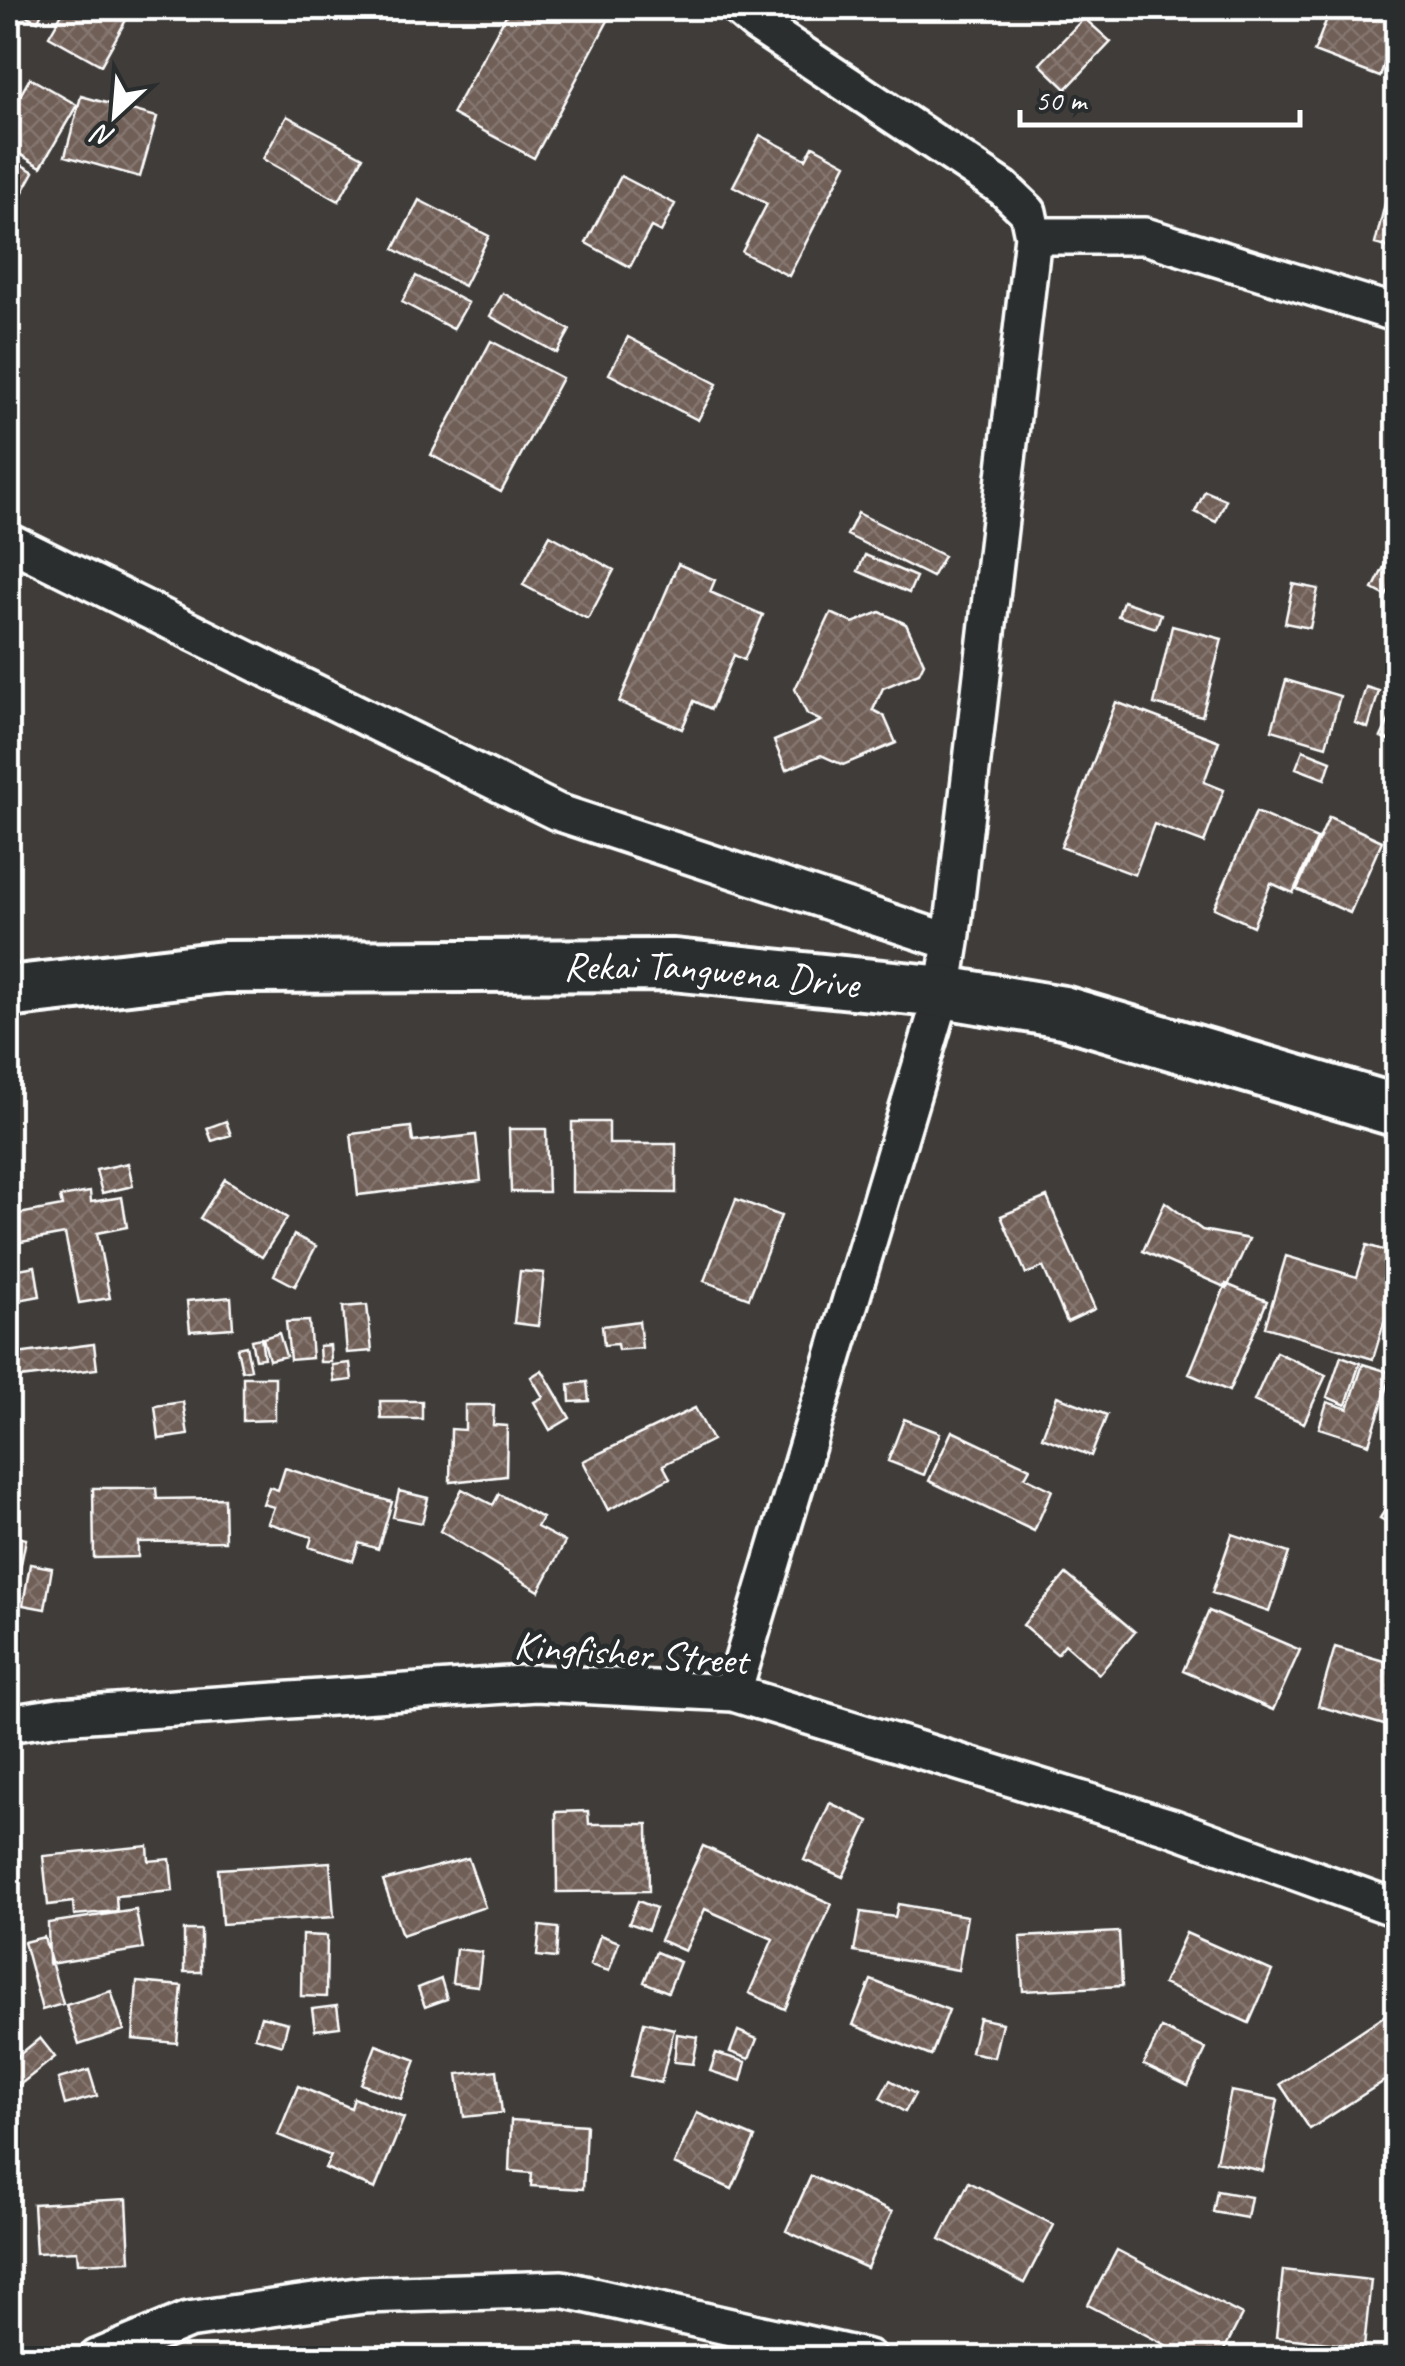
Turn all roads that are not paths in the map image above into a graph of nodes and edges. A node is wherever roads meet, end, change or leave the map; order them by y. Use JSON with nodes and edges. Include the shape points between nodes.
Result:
{"nodes":[{"id":1,"x":738,"y":8,"type":"edge"},
{"id":2,"x":1033,"y":236,"type":"junction"},
{"id":3,"x":1398,"y":314,"type":"edge"},
{"id":4,"x":8,"y":541,"type":"edge"},
{"id":5,"x":951,"y":942,"type":"junction"},
{"id":6,"x":8,"y":992,"type":"edge"},
{"id":7,"x":943,"y":992,"type":"junction"},
{"id":8,"x":1398,"y":1110,"type":"edge"},
{"id":9,"x":733,"y":1694,"type":"junction"},
{"id":10,"x":8,"y":1724,"type":"edge"},
{"id":11,"x":1398,"y":1909,"type":"edge"},
{"id":12,"x":98,"y":2358,"type":"edge"},
{"id":13,"x":868,"y":2358,"type":"edge"}],
"edges":[{"from":1,"to":2,"type":"street","via":[[1003,188],[1028,212]]},
{"from":2,"to":3,"type":"street","via":[[1146,236]]},
{"from":2,"to":5,"type":"street"},
{"from":4,"to":5,"type":"street","via":[[556,812]]},
{"from":5,"to":7,"type":"street"},
{"from":6,"to":7,"type":"street","name":"Rekai Tangwena Drive","via":[[224,967],[654,965]]},
{"from":7,"to":8,"type":"street","name":"Rekai Tangwena Drive","via":[[1063,1012]]},
{"from":7,"to":9,"type":"street"},
{"from":9,"to":10,"type":"street","name":"Kingfisher Street","via":[[536,1682]]},
{"from":9,"to":11,"type":"street","name":"Kingfisher Street","via":[[1171,1827]]},
{"from":12,"to":13,"type":"street","via":[[188,2320],[363,2295],[562,2289]]}]}
